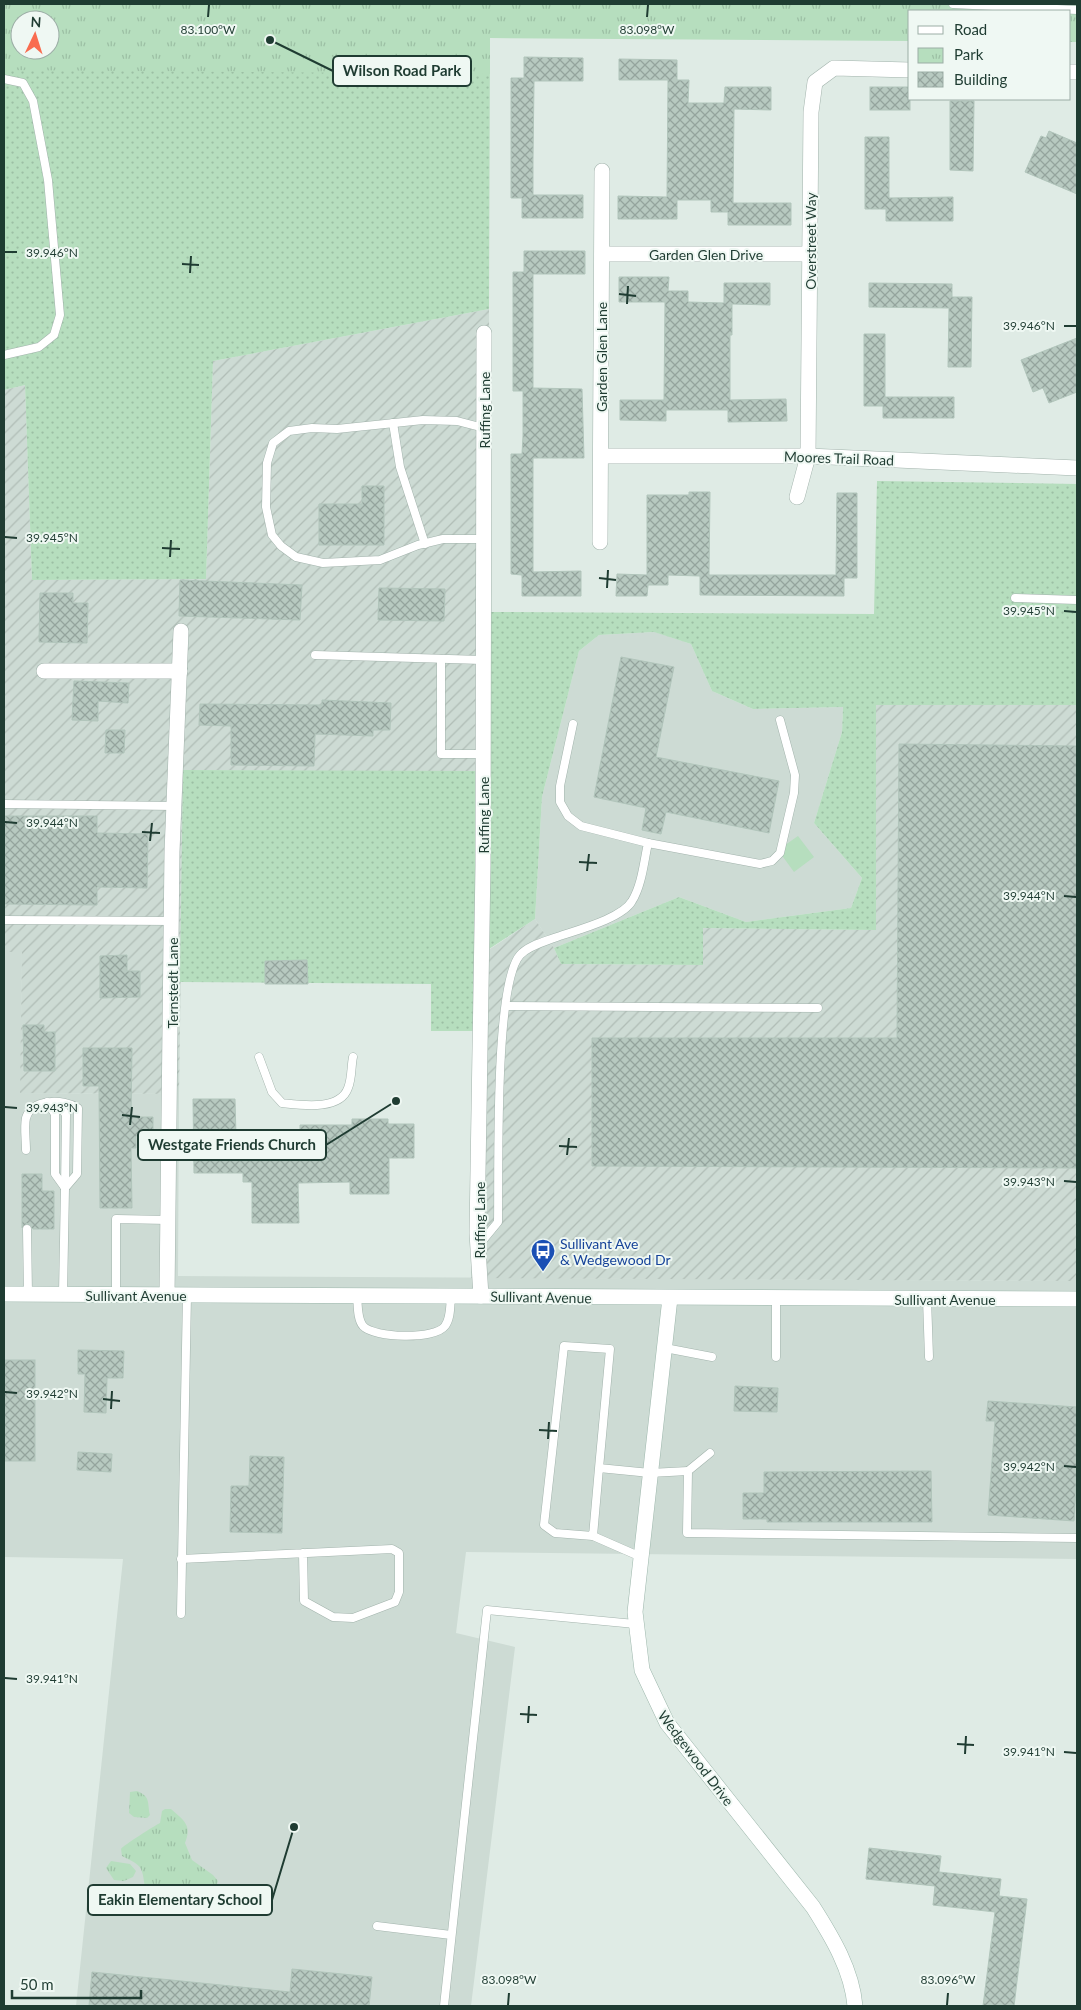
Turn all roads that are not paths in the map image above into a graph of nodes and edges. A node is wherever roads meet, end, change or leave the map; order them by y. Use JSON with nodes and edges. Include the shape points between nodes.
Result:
{"nodes":[{"id":1,"x":953,"y":4,"type":"edge"},
{"id":2,"x":1077,"y":10,"type":"edge"},
{"id":3,"x":908,"y":70,"type":"edge"},
{"id":4,"x":4,"y":79,"type":"edge"},
{"id":5,"x":602,"y":172,"type":"dead end"},
{"id":6,"x":602,"y":254,"type":"junction"},
{"id":7,"x":810,"y":254,"type":"junction"},
{"id":8,"x":484,"y":333,"type":"dead end"},
{"id":9,"x":4,"y":355,"type":"edge"},
{"id":10,"x":393,"y":423,"type":"junction"},
{"id":11,"x":484,"y":428,"type":"junction"},
{"id":12,"x":601,"y":456,"type":"junction"},
{"id":13,"x":808,"y":456,"type":"junction"},
{"id":14,"x":1077,"y":468,"type":"edge"},
{"id":15,"x":798,"y":497,"type":"dead end"},
{"id":16,"x":483,"y":539,"type":"junction"},
{"id":17,"x":600,"y":542,"type":"dead end"},
{"id":18,"x":425,"y":544,"type":"junction"},
{"id":19,"x":1015,"y":598,"type":"dead end"},
{"id":20,"x":1077,"y":600,"type":"edge"},
{"id":21,"x":181,"y":632,"type":"dead end"},
{"id":22,"x":316,"y":655,"type":"dead end"},
{"id":23,"x":441,"y":659,"type":"junction"},
{"id":24,"x":482,"y":660,"type":"junction"},
{"id":25,"x":44,"y":671,"type":"dead end"},
{"id":26,"x":180,"y":671,"type":"junction"},
{"id":27,"x":780,"y":720,"type":"dead end"},
{"id":28,"x":573,"y":724,"type":"dead end"},
{"id":29,"x":483,"y":754,"type":"junction"},
{"id":30,"x":4,"y":804,"type":"edge"},
{"id":31,"x":175,"y":806,"type":"junction"},
{"id":32,"x":648,"y":843,"type":"junction"},
{"id":33,"x":4,"y":920,"type":"edge"},
{"id":34,"x":172,"y":921,"type":"junction"},
{"id":35,"x":506,"y":1006,"type":"junction"},
{"id":36,"x":818,"y":1008,"type":"dead end"},
{"id":37,"x":259,"y":1056,"type":"dead end"},
{"id":38,"x":353,"y":1056,"type":"dead end"},
{"id":39,"x":47,"y":1102,"type":"junction"},
{"id":40,"x":26,"y":1150,"type":"dead end"},
{"id":41,"x":65,"y":1188,"type":"junction"},
{"id":42,"x":168,"y":1220,"type":"junction"},
{"id":43,"x":27,"y":1229,"type":"dead end"},
{"id":44,"x":478,"y":1246,"type":"junction"},
{"id":45,"x":4,"y":1294,"type":"edge"},
{"id":46,"x":28,"y":1294,"type":"junction"},
{"id":47,"x":63,"y":1294,"type":"junction"},
{"id":48,"x":116,"y":1295,"type":"junction"},
{"id":49,"x":167,"y":1295,"type":"junction"},
{"id":50,"x":187,"y":1295,"type":"junction"},
{"id":51,"x":357,"y":1296,"type":"junction"},
{"id":52,"x":451,"y":1296,"type":"junction"},
{"id":53,"x":481,"y":1296,"type":"junction"},
{"id":54,"x":670,"y":1298,"type":"junction"},
{"id":55,"x":776,"y":1298,"type":"junction"},
{"id":56,"x":927,"y":1299,"type":"junction"},
{"id":57,"x":1077,"y":1299,"type":"edge"},
{"id":58,"x":665,"y":1348,"type":"junction"},
{"id":59,"x":712,"y":1357,"type":"dead end"},
{"id":60,"x":776,"y":1357,"type":"dead end"},
{"id":61,"x":929,"y":1357,"type":"dead end"},
{"id":62,"x":710,"y":1454,"type":"dead end"},
{"id":63,"x":599,"y":1468,"type":"junction"},
{"id":64,"x":688,"y":1471,"type":"junction"},
{"id":65,"x":650,"y":1473,"type":"junction"},
{"id":66,"x":593,"y":1536,"type":"junction"},
{"id":67,"x":1077,"y":1538,"type":"edge"},
{"id":68,"x":302,"y":1553,"type":"junction"},
{"id":69,"x":641,"y":1557,"type":"junction"},
{"id":70,"x":181,"y":1558,"type":"junction"},
{"id":71,"x":181,"y":1614,"type":"dead end"},
{"id":72,"x":635,"y":1624,"type":"junction"},
{"id":73,"x":377,"y":1926,"type":"dead end"},
{"id":74,"x":452,"y":1934,"type":"junction"},
{"id":75,"x":444,"y":2006,"type":"edge"},
{"id":76,"x":855,"y":2006,"type":"edge"}],
"edges":[{"from":1,"to":2,"type":"lane"},
{"from":3,"to":7,"type":"street","name":"Overstreet Way","via":[[834,68],[815,82],[811,112]]},
{"from":4,"to":9,"type":"lane","via":[[23,83],[34,101],[48,180],[60,315],[54,335],[39,347]]},
{"from":5,"to":6,"type":"street","name":"Garden Glen Lane"},
{"from":6,"to":7,"type":"street","name":"Garden Glen Drive"},
{"from":6,"to":12,"type":"street","name":"Garden Glen Lane"},
{"from":7,"to":13,"type":"street","name":"Overstreet Way"},
{"from":8,"to":11,"type":"street","name":"Ruffing Lane"},
{"from":10,"to":11,"type":"lane","via":[[457,421]]},
{"from":10,"to":18,"type":"lane","via":[[400,466]]},
{"from":10,"to":18,"type":"lane","via":[[289,431],[274,443],[266,479],[266,507],[272,535],[280,546],[296,557],[323,563],[380,560]]},
{"from":11,"to":16,"type":"street","name":"Ruffing Lane"},
{"from":12,"to":13,"type":"street","name":"Moores Trail Road"},
{"from":12,"to":17,"type":"street","name":"Garden Glen Lane"},
{"from":13,"to":14,"type":"street","name":"Moores Trail Road"},
{"from":13,"to":15,"type":"street","name":"Overstreet Way"},
{"from":16,"to":18,"type":"lane"},
{"from":16,"to":24,"type":"street","name":"Ruffing Lane"},
{"from":19,"to":20,"type":"lane"},
{"from":21,"to":26,"type":"street","name":"Ternstedt Lane"},
{"from":22,"to":23,"type":"lane"},
{"from":23,"to":24,"type":"lane"},
{"from":23,"to":29,"type":"lane","via":[[441,754]]},
{"from":24,"to":29,"type":"street","name":"Ruffing Lane"},
{"from":25,"to":26,"type":"street"},
{"from":26,"to":31,"type":"street","name":"Ternstedt Lane"},
{"from":27,"to":32,"type":"lane","via":[[795,774],[794,793],[780,853],[760,864]]},
{"from":28,"to":32,"type":"lane","via":[[560,786],[560,802],[568,816],[581,826]]},
{"from":29,"to":44,"type":"street","name":"Ruffing Lane"},
{"from":30,"to":31,"type":"lane"},
{"from":31,"to":34,"type":"street","name":"Ternstedt Lane"},
{"from":32,"to":35,"type":"lane","via":[[632,902],[620,913],[533,945],[520,954],[512,967]]},
{"from":33,"to":34,"type":"lane"},
{"from":34,"to":42,"type":"street","name":"Ternstedt Lane"},
{"from":35,"to":36,"type":"lane"},
{"from":35,"to":44,"type":"lane","via":[[501,1038],[498,1222]]},
{"from":37,"to":38,"type":"lane","via":[[272,1092],[282,1103],[296,1105],[329,1104],[341,1098],[348,1089]]},
{"from":39,"to":40,"type":"lane","via":[[30,1111],[26,1119]]},
{"from":39,"to":41,"type":"lane","via":[[56,1114],[56,1174]]},
{"from":39,"to":41,"type":"lane","via":[[71,1104],[78,1108],[77,1174]]},
{"from":41,"to":47,"type":"lane"},
{"from":42,"to":48,"type":"lane","via":[[116,1219]]},
{"from":42,"to":49,"type":"street","name":"Ternstedt Lane"},
{"from":43,"to":46,"type":"lane"},
{"from":44,"to":53,"type":"street","name":"Ruffing Lane"},
{"from":45,"to":46,"type":"street","name":"Sullivant Avenue"},
{"from":46,"to":47,"type":"street","name":"Sullivant Avenue"},
{"from":47,"to":48,"type":"street","name":"Sullivant Avenue"},
{"from":48,"to":49,"type":"street","name":"Sullivant Avenue"},
{"from":49,"to":50,"type":"street","name":"Sullivant Avenue"},
{"from":50,"to":51,"type":"street","name":"Sullivant Avenue"},
{"from":50,"to":70,"type":"lane"},
{"from":51,"to":52,"type":"street","name":"Sullivant Avenue"},
{"from":51,"to":52,"type":"lane","via":[[363,1326],[372,1332],[414,1335],[438,1332],[444,1327],[450,1314]]},
{"from":52,"to":53,"type":"street","name":"Sullivant Avenue"},
{"from":53,"to":54,"type":"street","name":"Sullivant Avenue"},
{"from":54,"to":55,"type":"street","name":"Sullivant Avenue"},
{"from":54,"to":58,"type":"street","name":"Wedgewood Drive"},
{"from":55,"to":56,"type":"street","name":"Sullivant Avenue"},
{"from":55,"to":60,"type":"lane"},
{"from":56,"to":57,"type":"street","name":"Sullivant Avenue"},
{"from":56,"to":61,"type":"lane"},
{"from":58,"to":59,"type":"lane"},
{"from":58,"to":65,"type":"street","name":"Wedgewood Drive"},
{"from":62,"to":64,"type":"lane"},
{"from":63,"to":65,"type":"lane"},
{"from":63,"to":66,"type":"lane"},
{"from":63,"to":66,"type":"lane","via":[[610,1349],[564,1346],[544,1526],[555,1533]]},
{"from":64,"to":65,"type":"lane"},
{"from":64,"to":67,"type":"lane","via":[[688,1533]]},
{"from":65,"to":69,"type":"street","name":"Wedgewood Drive"},
{"from":66,"to":69,"type":"lane"},
{"from":68,"to":68,"type":"lane","via":[[392,1549],[399,1554],[399,1592],[395,1602],[353,1618],[333,1617],[304,1601]]},
{"from":68,"to":70,"type":"lane"},
{"from":69,"to":72,"type":"street","name":"Wedgewood Drive"},
{"from":70,"to":71,"type":"lane"},
{"from":72,"to":74,"type":"lane","via":[[487,1610]]},
{"from":72,"to":76,"type":"street","name":"Wedgewood Drive","via":[[642,1670],[667,1723],[813,1907],[833,1937],[852,1987]]},
{"from":73,"to":74,"type":"lane"},
{"from":74,"to":75,"type":"lane"}]}
